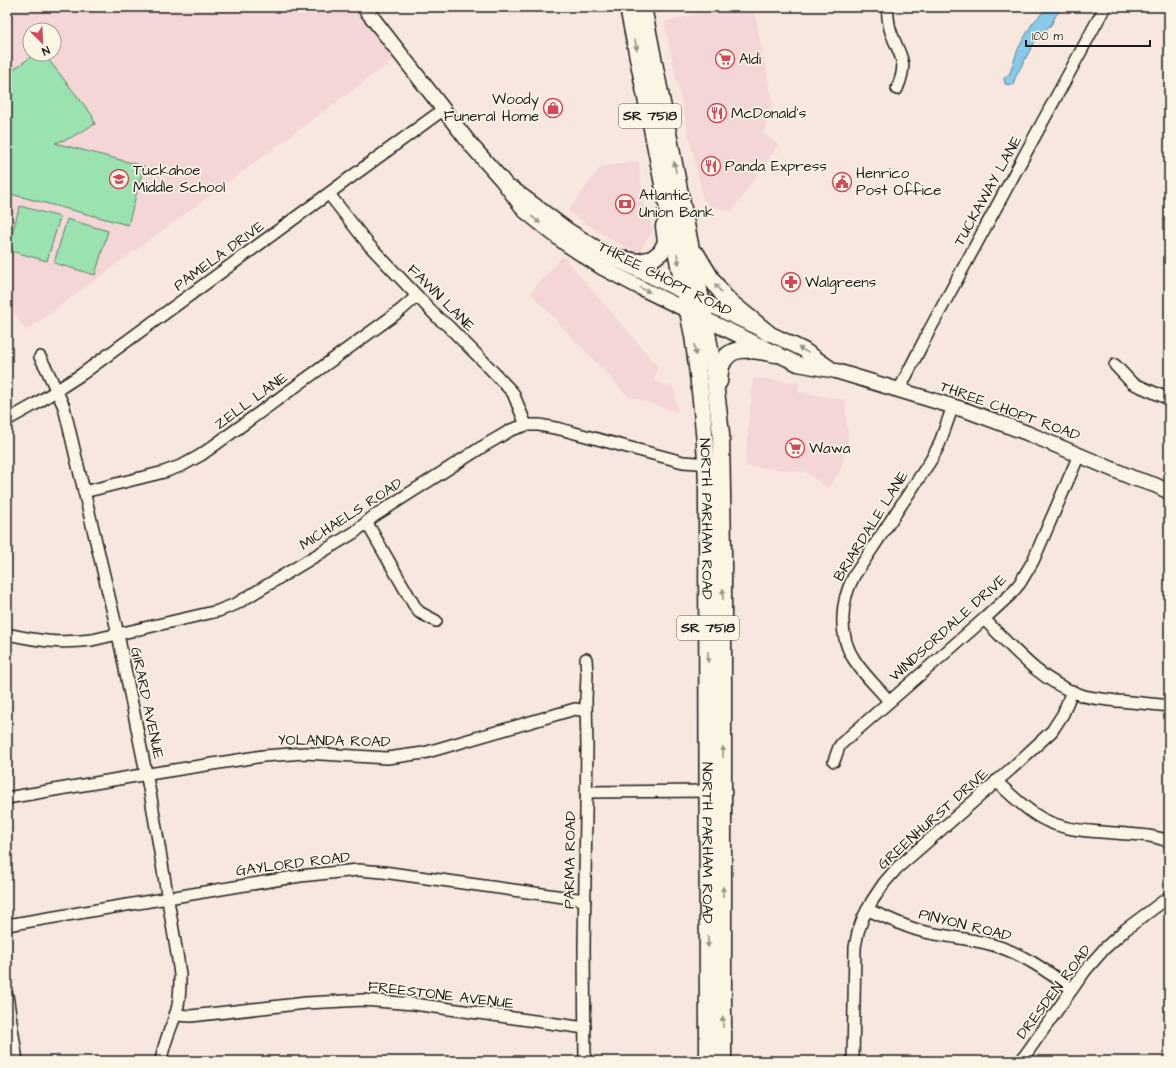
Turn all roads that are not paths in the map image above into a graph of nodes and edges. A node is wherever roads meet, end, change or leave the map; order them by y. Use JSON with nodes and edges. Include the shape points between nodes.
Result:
{"nodes":[{"id":1,"x":364,"y":7,"type":"edge"},
{"id":2,"x":633,"y":7,"type":"edge"},
{"id":3,"x":887,"y":7,"type":"edge"},
{"id":4,"x":1106,"y":7,"type":"edge"},
{"id":5,"x":897,"y":89,"type":"dead end"},
{"id":6,"x":444,"y":109,"type":"junction"},
{"id":7,"x":661,"y":173,"type":"junction"},
{"id":8,"x":502,"y":180,"type":"junction"},
{"id":9,"x":329,"y":194,"type":"junction"},
{"id":10,"x":690,"y":242,"type":"junction"},
{"id":11,"x":612,"y":257,"type":"junction"},
{"id":12,"x":685,"y":293,"type":"junction"},
{"id":13,"x":417,"y":296,"type":"junction"},
{"id":14,"x":702,"y":301,"type":"junction"},
{"id":15,"x":688,"y":311,"type":"junction"},
{"id":16,"x":705,"y":320,"type":"junction"},
{"id":17,"x":768,"y":333,"type":"junction"},
{"id":18,"x":776,"y":354,"type":"junction"},
{"id":19,"x":40,"y":357,"type":"dead end"},
{"id":20,"x":1115,"y":365,"type":"dead end"},
{"id":21,"x":836,"y":372,"type":"junction"},
{"id":22,"x":57,"y":390,"type":"junction"},
{"id":23,"x":899,"y":390,"type":"junction"},
{"id":24,"x":717,"y":398,"type":"junction"},
{"id":25,"x":1169,"y":399,"type":"edge"},
{"id":26,"x":953,"y":406,"type":"junction"},
{"id":27,"x":7,"y":420,"type":"edge"},
{"id":28,"x":526,"y":425,"type":"junction"},
{"id":29,"x":1079,"y":455,"type":"junction"},
{"id":30,"x":714,"y":464,"type":"junction"},
{"id":31,"x":84,"y":492,"type":"junction"},
{"id":32,"x":1169,"y":492,"type":"edge"},
{"id":33,"x":367,"y":523,"type":"junction"},
{"id":34,"x":984,"y":619,"type":"junction"},
{"id":35,"x":436,"y":621,"type":"dead end"},
{"id":36,"x":7,"y":634,"type":"edge"},
{"id":37,"x":118,"y":634,"type":"junction"},
{"id":38,"x":586,"y":659,"type":"dead end"},
{"id":39,"x":1072,"y":691,"type":"junction"},
{"id":40,"x":889,"y":701,"type":"junction"},
{"id":41,"x":1169,"y":706,"type":"edge"},
{"id":42,"x":586,"y":711,"type":"junction"},
{"id":43,"x":834,"y":761,"type":"dead end"},
{"id":44,"x":147,"y":774,"type":"junction"},
{"id":45,"x":996,"y":781,"type":"junction"},
{"id":46,"x":715,"y":791,"type":"junction"},
{"id":47,"x":586,"y":792,"type":"junction"},
{"id":48,"x":7,"y":798,"type":"edge"},
{"id":49,"x":1169,"y":842,"type":"edge"},
{"id":50,"x":168,"y":897,"type":"junction"},
{"id":51,"x":1169,"y":897,"type":"edge"},
{"id":52,"x":585,"y":900,"type":"junction"},
{"id":53,"x":867,"y":910,"type":"junction"},
{"id":54,"x":7,"y":925,"type":"edge"},
{"id":55,"x":1072,"y":989,"type":"junction"},
{"id":56,"x":7,"y":995,"type":"edge"},
{"id":57,"x":175,"y":1015,"type":"junction"},
{"id":58,"x":585,"y":1028,"type":"junction"},
{"id":59,"x":17,"y":1061,"type":"edge"},
{"id":60,"x":160,"y":1061,"type":"edge"},
{"id":61,"x":585,"y":1061,"type":"edge"},
{"id":62,"x":708,"y":1061,"type":"edge"},
{"id":63,"x":723,"y":1061,"type":"edge"},
{"id":64,"x":732,"y":1061,"type":"edge"},
{"id":65,"x":853,"y":1061,"type":"edge"},
{"id":66,"x":1021,"y":1061,"type":"edge"}],
"edges":[{"from":1,"to":6,"type":"main road","name":"THREE CHOPT ROAD"},
{"from":2,"to":7,"type":"highway","name":"NORTH PARHAM ROAD","number":"SR 7518","one_way":true},
{"from":10,"to":2,"type":"highway","name":"NORTH PARHAM ROAD","number":"SR 7518","one_way":true},
{"from":3,"to":5,"type":"street","via":[[890,30],[903,60],[903,73]]},
{"from":4,"to":23,"type":"street","name":"TUCKAWAY LANE"},
{"from":6,"to":8,"type":"main road","name":"THREE CHOPT ROAD"},
{"from":6,"to":9,"type":"street","name":"PAMELA DRIVE"},
{"from":7,"to":11,"type":"highway","via":[[659,200],[666,238],[664,247],[657,256],[646,261]]},
{"from":7,"to":12,"type":"highway","name":"NORTH PARHAM ROAD","number":"SR 7518","one_way":true},
{"from":8,"to":11,"type":"main road","name":"THREE CHOPT ROAD","via":[[569,231]]},
{"from":8,"to":15,"type":"main road","name":"THREE CHOPT ROAD","one_way":true,"via":[[525,211],[574,249],[614,275]]},
{"from":9,"to":13,"type":"street","name":"FAWN LANE","via":[[368,244]]},
{"from":9,"to":22,"type":"street","name":"PAMELA DRIVE"},
{"from":10,"to":14,"type":"highway","name":"NORTH PARHAM ROAD","number":"SR 7518"},
{"from":17,"to":10,"type":"highway","one_way":true,"via":[[724,296]]},
{"from":11,"to":12,"type":"main road","name":"THREE CHOPT ROAD"},
{"from":12,"to":14,"type":"main road","name":"THREE CHOPT ROAD"},
{"from":12,"to":15,"type":"highway","name":"NORTH PARHAM ROAD","number":"SR 7518"},
{"from":13,"to":28,"type":"street","name":"FAWN LANE","via":[[513,393]]},
{"from":13,"to":31,"type":"street","name":"ZELL LANE","via":[[402,310],[201,455],[164,472]]},
{"from":14,"to":16,"type":"highway","name":"NORTH PARHAM ROAD","number":"SR 7518"},
{"from":14,"to":17,"type":"main road","name":"THREE CHOPT ROAD"},
{"from":15,"to":16,"type":"main road","name":"THREE CHOPT ROAD"},
{"from":15,"to":30,"type":"highway","name":"NORTH PARHAM ROAD","number":"SR 7518","one_way":true},
{"from":16,"to":18,"type":"main road","name":"THREE CHOPT ROAD"},
{"from":16,"to":24,"type":"highway","name":"NORTH PARHAM ROAD","number":"SR 7518"},
{"from":21,"to":17,"type":"main road","name":"THREE CHOPT ROAD","one_way":true,"via":[[804,350]]},
{"from":18,"to":21,"type":"main road","name":"THREE CHOPT ROAD","via":[[798,364]]},
{"from":18,"to":24,"type":"highway","via":[[744,349],[727,356],[721,365]]},
{"from":19,"to":22,"type":"street","name":"GIRARD AVENUE"},
{"from":20,"to":25,"type":"street","via":[[1132,383]]},
{"from":21,"to":23,"type":"main road","name":"THREE CHOPT ROAD"},
{"from":22,"to":27,"type":"street","name":"PAMELA DRIVE"},
{"from":22,"to":31,"type":"street","name":"GIRARD AVENUE","via":[[64,407]]},
{"from":23,"to":26,"type":"main road","name":"THREE CHOPT ROAD"},
{"from":24,"to":30,"type":"highway","name":"NORTH PARHAM ROAD","number":"SR 7518","via":[[721,434]]},
{"from":26,"to":29,"type":"main road","name":"THREE CHOPT ROAD"},
{"from":26,"to":40,"type":"street","name":"BRIARDALE LANE","via":[[939,446],[849,584],[844,604],[842,622],[851,654]]},
{"from":28,"to":30,"type":"street","name":"MICHAELS ROAD","via":[[560,429],[683,462]]},
{"from":28,"to":33,"type":"street","name":"MICHAELS ROAD","via":[[482,446]]},
{"from":29,"to":32,"type":"main road","name":"THREE CHOPT ROAD"},
{"from":29,"to":34,"type":"street","name":"WINDSORDALE DRIVE","via":[[1027,572],[1010,595]]},
{"from":30,"to":46,"type":"highway","name":"NORTH PARHAM ROAD","number":"SR 7518"},
{"from":31,"to":37,"type":"street","name":"GIRARD AVENUE"},
{"from":33,"to":35,"type":"street","via":[[414,606],[419,612]]},
{"from":33,"to":37,"type":"street","name":"MICHAELS ROAD","via":[[236,604],[199,617]]},
{"from":34,"to":39,"type":"street","via":[[1023,659],[1058,685]]},
{"from":34,"to":40,"type":"street","name":"WINDSORDALE DRIVE"},
{"from":36,"to":37,"type":"street","name":"MICHAELS ROAD","via":[[54,642],[92,640]]},
{"from":37,"to":44,"type":"street","name":"GIRARD AVENUE"},
{"from":38,"to":42,"type":"street","name":"PARMA ROAD"},
{"from":39,"to":41,"type":"street","via":[[1102,699]]},
{"from":39,"to":45,"type":"street","name":"GREENHURST DRIVE","via":[[1063,714],[1052,731]]},
{"from":40,"to":43,"type":"street","name":"WINDSORDALE DRIVE","via":[[842,743]]},
{"from":42,"to":44,"type":"street","name":"YOLANDA ROAD","via":[[575,710],[424,753],[405,756],[387,758],[286,754]]},
{"from":42,"to":47,"type":"street","name":"PARMA ROAD"},
{"from":44,"to":48,"type":"street","name":"YOLANDA ROAD"},
{"from":44,"to":50,"type":"street","name":"GIRARD AVENUE"},
{"from":45,"to":49,"type":"street","via":[[1035,814],[1056,825],[1088,831],[1150,836]]},
{"from":45,"to":53,"type":"street","name":"GREENHURST DRIVE","via":[[898,868],[879,889]]},
{"from":46,"to":47,"type":"street"},
{"from":46,"to":62,"type":"highway","name":"NORTH PARHAM ROAD","number":"SR 7518","one_way":true},
{"from":63,"to":46,"type":"highway","name":"NORTH PARHAM ROAD","number":"SR 7518","one_way":true},
{"from":47,"to":52,"type":"street","name":"PARMA ROAD"},
{"from":50,"to":52,"type":"street","name":"GAYLORD ROAD","via":[[300,876],[358,870]]},
{"from":50,"to":54,"type":"street","name":"GAYLORD ROAD"},
{"from":50,"to":57,"type":"street","name":"GIRARD AVENUE","via":[[180,976]]},
{"from":51,"to":55,"type":"street","name":"DRESDEN ROAD","via":[[1105,948]]},
{"from":52,"to":58,"type":"street","name":"PARMA ROAD"},
{"from":53,"to":55,"type":"street","name":"PINYON ROAD","via":[[918,930],[983,942],[1009,950],[1026,958]]},
{"from":53,"to":65,"type":"street","name":"GREENHURST DRIVE","via":[[858,932],[856,947]]},
{"from":55,"to":66,"type":"street","name":"DRESDEN ROAD"},
{"from":56,"to":59,"type":"street"},
{"from":57,"to":58,"type":"street","name":"FREESTONE AVENUE","via":[[191,1016],[313,1002],[363,1000],[414,1004]]},
{"from":57,"to":60,"type":"street","name":"GIRARD AVENUE"},
{"from":58,"to":61,"type":"street","name":"PARMA ROAD"},
{"from":62,"to":63,"type":"highway"},
{"from":63,"to":64,"type":"street"}]}
